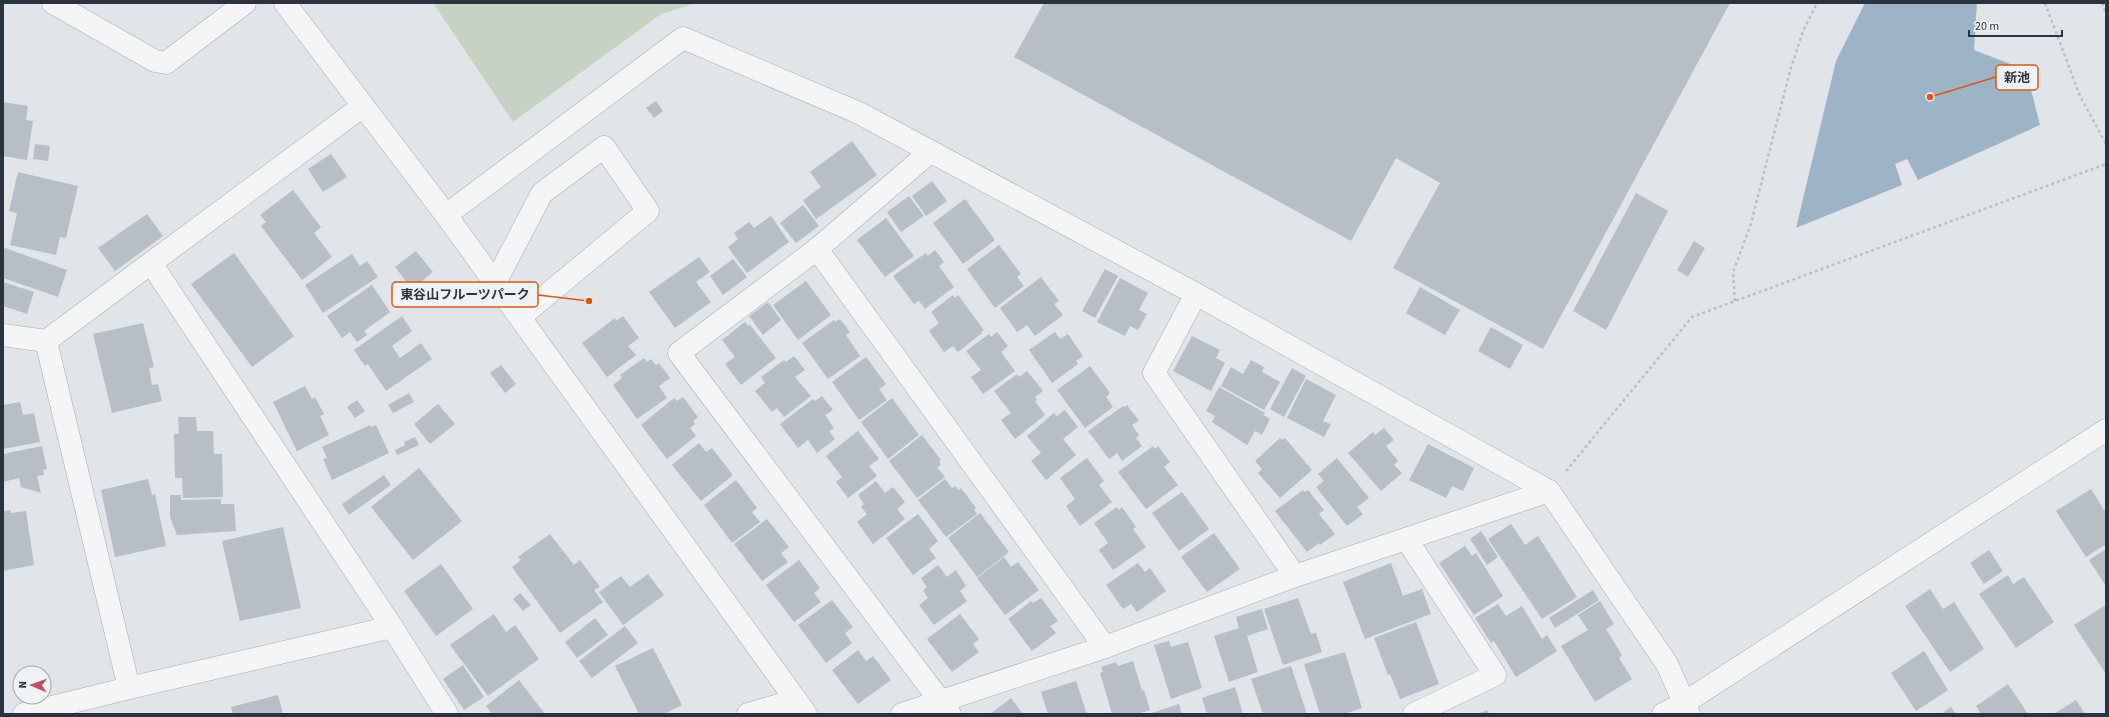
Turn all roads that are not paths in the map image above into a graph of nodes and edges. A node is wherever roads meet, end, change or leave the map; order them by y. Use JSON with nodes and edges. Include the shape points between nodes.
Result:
{"nodes":[{"id":1,"x":53,"y":3,"type":"edge"},
{"id":2,"x":245,"y":3,"type":"edge"},
{"id":3,"x":285,"y":3,"type":"edge"},
{"id":4,"x":363,"y":106,"type":"junction"},
{"id":5,"x":930,"y":152,"type":"junction"},
{"id":6,"x":446,"y":215,"type":"junction"},
{"id":7,"x":817,"y":249,"type":"junction"},
{"id":8,"x":151,"y":263,"type":"junction"},
{"id":9,"x":495,"y":283,"type":"junction"},
{"id":10,"x":1196,"y":294,"type":"junction"},
{"id":11,"x":520,"y":317,"type":"junction"},
{"id":12,"x":3,"y":336,"type":"edge"},
{"id":13,"x":46,"y":341,"type":"junction"},
{"id":14,"x":2106,"y":430,"type":"edge"},
{"id":15,"x":1549,"y":491,"type":"junction"},
{"id":16,"x":1407,"y":540,"type":"junction"},
{"id":17,"x":1295,"y":576,"type":"junction"},
{"id":18,"x":392,"y":627,"type":"junction"},
{"id":19,"x":1105,"y":647,"type":"junction"},
{"id":20,"x":129,"y":688,"type":"junction"},
{"id":21,"x":801,"y":707,"type":"edge"},
{"id":22,"x":945,"y":708,"type":"edge"},
{"id":23,"x":1686,"y":708,"type":"edge"},
{"id":24,"x":24,"y":714,"type":"edge"},
{"id":25,"x":447,"y":714,"type":"edge"},
{"id":26,"x":748,"y":714,"type":"edge"},
{"id":27,"x":902,"y":714,"type":"edge"},
{"id":28,"x":1414,"y":714,"type":"edge"},
{"id":29,"x":1663,"y":714,"type":"edge"}],
"edges":[{"from":1,"to":2,"type":"street","via":[[155,61],[166,63]]},
{"from":3,"to":4,"type":"street"},
{"from":4,"to":6,"type":"street"},
{"from":4,"to":8,"type":"street"},
{"from":5,"to":6,"type":"street","via":[[859,113],[683,38]]},
{"from":5,"to":7,"type":"street"},
{"from":5,"to":10,"type":"street"},
{"from":6,"to":9,"type":"street"},
{"from":7,"to":19,"type":"street"},
{"from":7,"to":22,"type":"street","via":[[679,353]]},
{"from":8,"to":13,"type":"street"},
{"from":8,"to":18,"type":"street"},
{"from":9,"to":11,"type":"street"},
{"from":9,"to":11,"type":"street","via":[[542,193],[604,147],[648,211]]},
{"from":10,"to":15,"type":"street"},
{"from":10,"to":17,"type":"street","via":[[1154,373]]},
{"from":11,"to":21,"type":"street"},
{"from":12,"to":13,"type":"street"},
{"from":13,"to":20,"type":"street"},
{"from":14,"to":23,"type":"street"},
{"from":15,"to":16,"type":"street"},
{"from":15,"to":23,"type":"street","via":[[1667,664]]},
{"from":16,"to":17,"type":"street"},
{"from":16,"to":28,"type":"street","via":[[1495,675]]},
{"from":17,"to":19,"type":"street"},
{"from":18,"to":20,"type":"street"},
{"from":18,"to":25,"type":"street"},
{"from":19,"to":22,"type":"street"},
{"from":20,"to":24,"type":"street"},
{"from":21,"to":26,"type":"street"},
{"from":22,"to":27,"type":"street"},
{"from":23,"to":29,"type":"street"}]}
